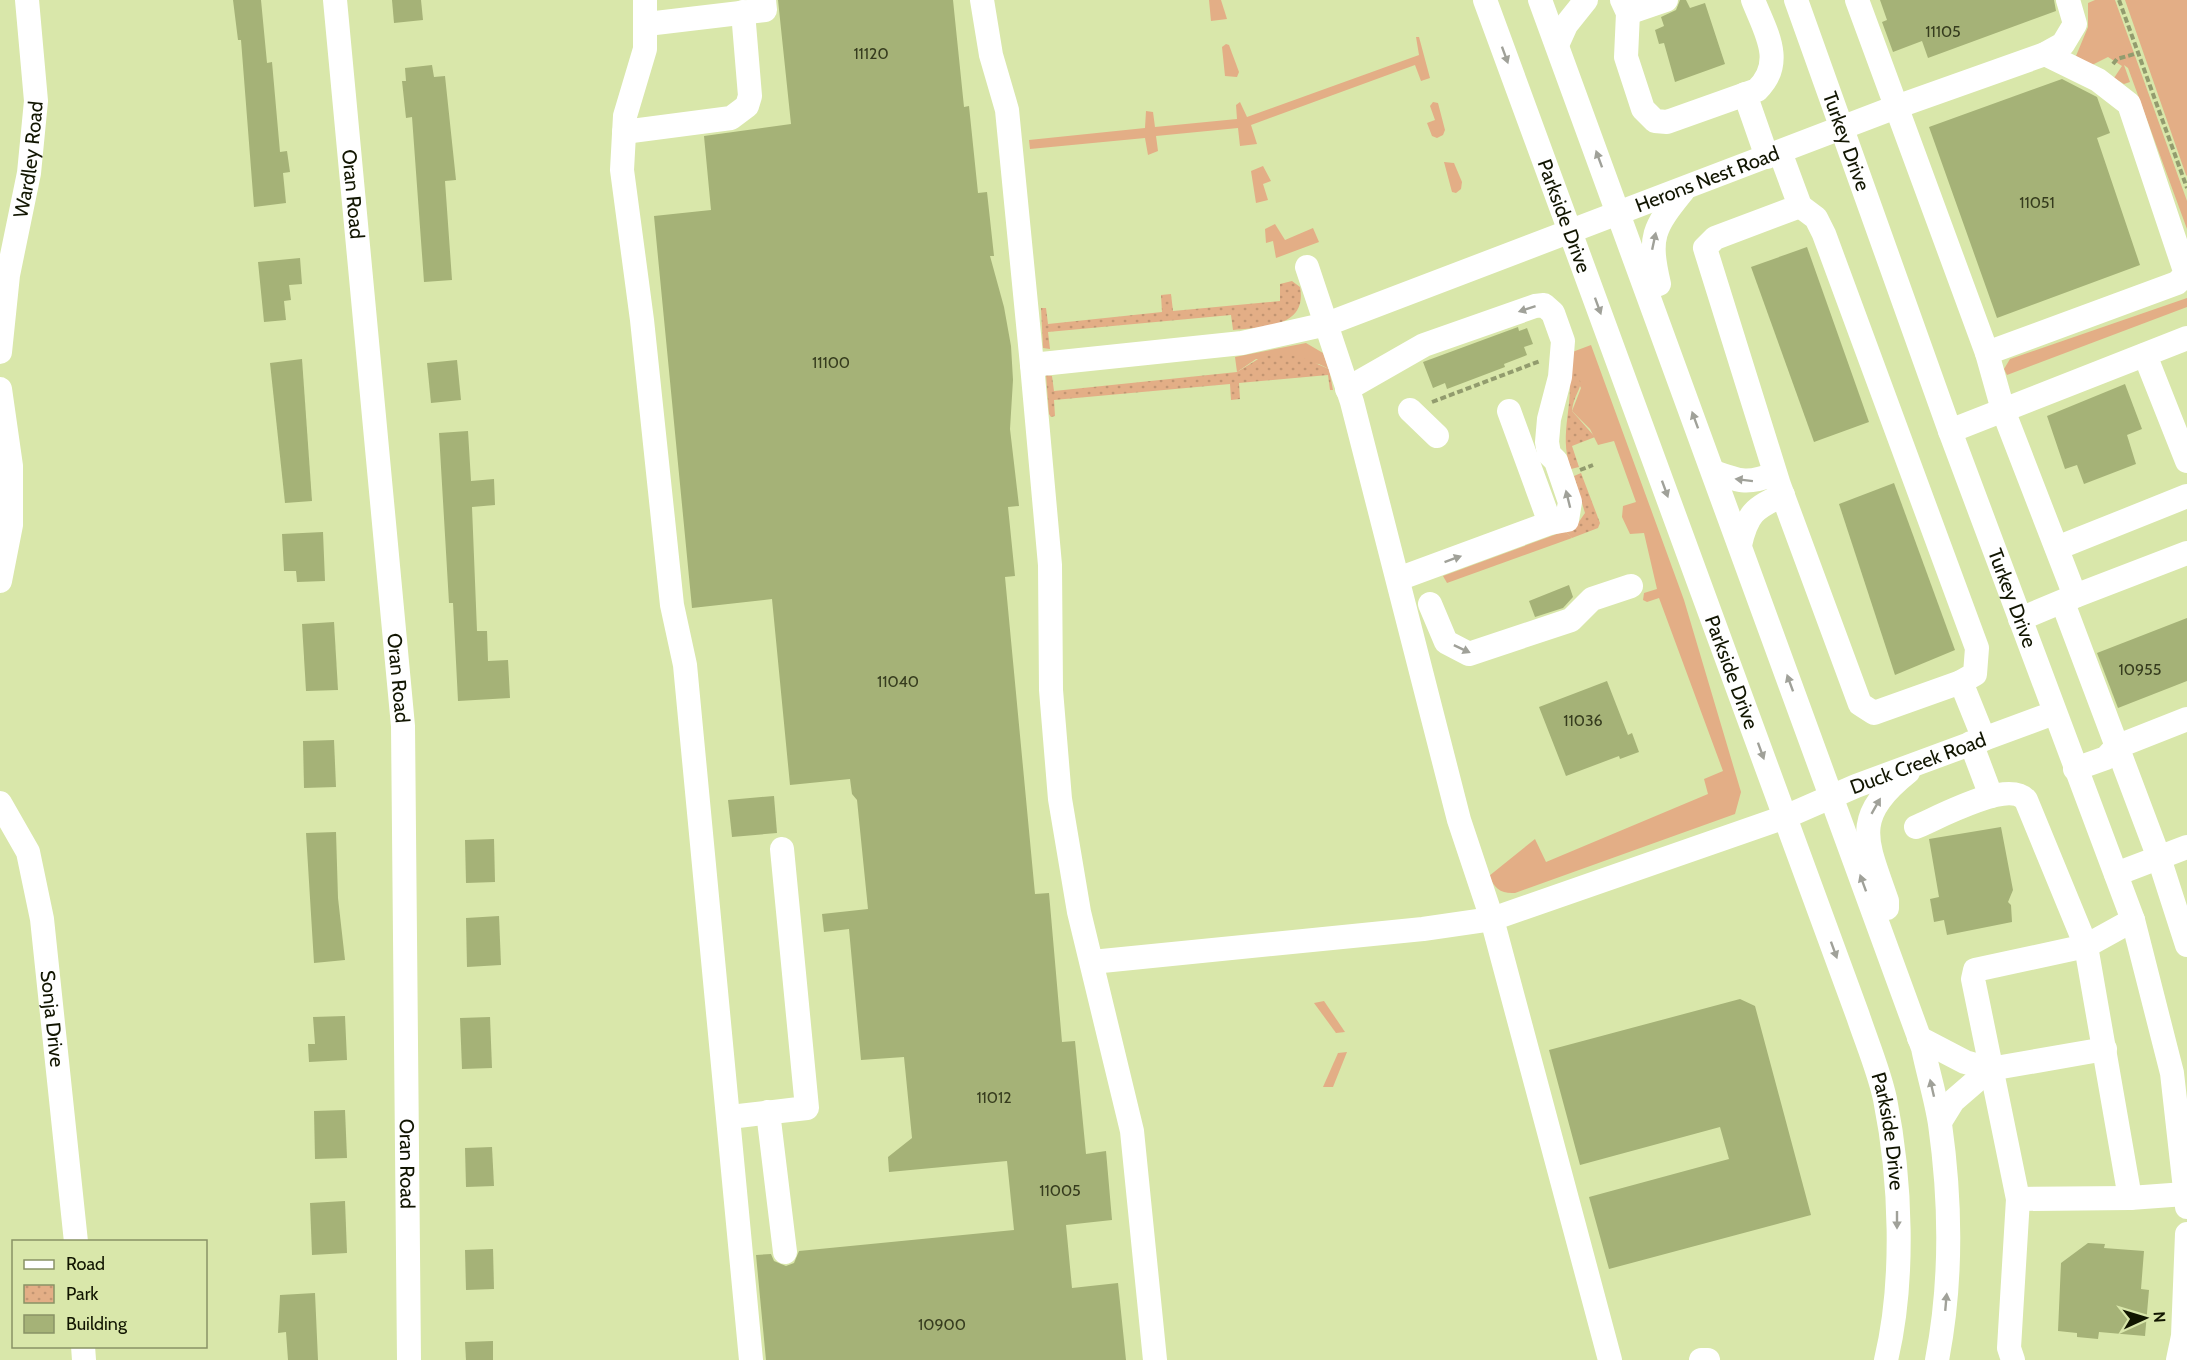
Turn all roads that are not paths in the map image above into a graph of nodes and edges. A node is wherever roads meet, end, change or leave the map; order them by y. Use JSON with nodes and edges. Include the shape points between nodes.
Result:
{"nodes":[{"id":1,"x":27,"y":0,"type":"edge"},
{"id":2,"x":335,"y":0,"type":"edge"},
{"id":3,"x":645,"y":0,"type":"edge"},
{"id":4,"x":764,"y":0,"type":"edge"},
{"id":5,"x":982,"y":0,"type":"edge"},
{"id":6,"x":1485,"y":0,"type":"edge"},
{"id":7,"x":1540,"y":0,"type":"edge"},
{"id":8,"x":1586,"y":0,"type":"edge"},
{"id":9,"x":1666,"y":0,"type":"edge"},
{"id":10,"x":1753,"y":0,"type":"edge"},
{"id":11,"x":1857,"y":0,"type":"edge"},
{"id":12,"x":2068,"y":0,"type":"edge"},
{"id":13,"x":1798,"y":5,"type":"edge"},
{"id":14,"x":1625,"y":7,"type":"edge"},
{"id":15,"x":707,"y":8,"type":"edge"},
{"id":16,"x":743,"y":12,"type":"junction"},
{"id":17,"x":647,"y":24,"type":"junction"},
{"id":18,"x":1763,"y":25,"type":"junction"},
{"id":19,"x":1557,"y":45,"type":"junction"},
{"id":20,"x":2045,"y":54,"type":"junction"},
{"id":21,"x":1745,"y":94,"type":"junction"},
{"id":22,"x":1896,"y":107,"type":"junction"},
{"id":23,"x":1843,"y":128,"type":"junction"},
{"id":24,"x":624,"y":132,"type":"junction"},
{"id":25,"x":1774,"y":154,"type":"junction"},
{"id":26,"x":1685,"y":189,"type":"junction"},
{"id":27,"x":1800,"y":206,"type":"junction"},
{"id":28,"x":1620,"y":214,"type":"junction"},
{"id":29,"x":1571,"y":232,"type":"junction"},
{"id":30,"x":1307,"y":267,"type":"dead end"},
{"id":31,"x":1327,"y":324,"type":"junction"},
{"id":32,"x":2187,"y":338,"type":"edge"},
{"id":33,"x":1665,"y":340,"type":"junction"},
{"id":34,"x":0,"y":352,"type":"edge"},
{"id":35,"x":1987,"y":353,"type":"junction"},
{"id":36,"x":2145,"y":355,"type":"junction"},
{"id":37,"x":1032,"y":365,"type":"junction"},
{"id":38,"x":0,"y":389,"type":"edge"},
{"id":39,"x":1347,"y":389,"type":"junction"},
{"id":40,"x":1410,"y":410,"type":"road end"},
{"id":41,"x":2003,"y":410,"type":"junction"},
{"id":42,"x":1509,"y":411,"type":"dead end"},
{"id":43,"x":1950,"y":431,"type":"junction"},
{"id":44,"x":1437,"y":436,"type":"dead end"},
{"id":45,"x":2187,"y":462,"type":"edge"},
{"id":46,"x":1714,"y":472,"type":"junction"},
{"id":47,"x":1779,"y":485,"type":"junction"},
{"id":48,"x":2187,"y":496,"type":"edge"},
{"id":49,"x":1550,"y":523,"type":"junction"},
{"id":50,"x":1740,"y":545,"type":"junction"},
{"id":51,"x":2057,"y":548,"type":"junction"},
{"id":52,"x":2187,"y":553,"type":"edge"},
{"id":53,"x":1398,"y":579,"type":"junction"},
{"id":54,"x":0,"y":581,"type":"edge"},
{"id":55,"x":1631,"y":586,"type":"dead end"},
{"id":56,"x":2069,"y":599,"type":"junction"},
{"id":57,"x":1430,"y":604,"type":"dead end"},
{"id":58,"x":2020,"y":619,"type":"junction"},
{"id":59,"x":1961,"y":682,"type":"junction"},
{"id":60,"x":2054,"y":712,"type":"junction"},
{"id":61,"x":2187,"y":719,"type":"edge"},
{"id":62,"x":1977,"y":741,"type":"junction"},
{"id":63,"x":2116,"y":747,"type":"junction"},
{"id":64,"x":1920,"y":762,"type":"junction"},
{"id":65,"x":2075,"y":769,"type":"junction"},
{"id":66,"x":1991,"y":796,"type":"junction"},
{"id":67,"x":1832,"y":797,"type":"junction"},
{"id":68,"x":0,"y":803,"type":"edge"},
{"id":69,"x":1785,"y":817,"type":"junction"},
{"id":70,"x":1916,"y":827,"type":"dead end"},
{"id":71,"x":2187,"y":847,"type":"edge"},
{"id":72,"x":782,"y":849,"type":"dead end"},
{"id":73,"x":2158,"y":858,"type":"junction"},
{"id":74,"x":2116,"y":874,"type":"junction"},
{"id":75,"x":1492,"y":919,"type":"junction"},
{"id":76,"x":2133,"y":920,"type":"junction"},
{"id":77,"x":1885,"y":943,"type":"junction"},
{"id":78,"x":2187,"y":945,"type":"edge"},
{"id":79,"x":2086,"y":946,"type":"junction"},
{"id":80,"x":1092,"y":962,"type":"junction"},
{"id":81,"x":1919,"y":1038,"type":"junction"},
{"id":82,"x":2105,"y":1049,"type":"junction"},
{"id":83,"x":1990,"y":1069,"type":"junction"},
{"id":84,"x":2179,"y":1071,"type":"edge"},
{"id":85,"x":768,"y":1112,"type":"junction"},
{"id":86,"x":730,"y":1117,"type":"junction"},
{"id":87,"x":1940,"y":1122,"type":"junction"},
{"id":88,"x":2018,"y":1198,"type":"junction"},
{"id":89,"x":2130,"y":1198,"type":"junction"},
{"id":90,"x":2186,"y":1201,"type":"edge"},
{"id":91,"x":2187,"y":1234,"type":"edge"},
{"id":92,"x":76,"y":1240,"type":"edge"},
{"id":93,"x":785,"y":1252,"type":"dead end"},
{"id":94,"x":409,"y":1360,"type":"edge"},
{"id":95,"x":751,"y":1360,"type":"edge"},
{"id":96,"x":1155,"y":1360,"type":"edge"},
{"id":97,"x":1610,"y":1360,"type":"edge"},
{"id":98,"x":1701,"y":1360,"type":"edge"},
{"id":99,"x":1708,"y":1360,"type":"edge"},
{"id":100,"x":1886,"y":1360,"type":"edge"},
{"id":101,"x":1937,"y":1360,"type":"edge"},
{"id":102,"x":2013,"y":1360,"type":"edge"},
{"id":103,"x":2178,"y":1360,"type":"edge"}],
"edges":[{"from":1,"to":34,"type":"street","name":"Wardley Road","via":[[36,101],[29,173],[8,275]]},
{"from":2,"to":94,"type":"street","name":"Oran Road","via":[[403,726]]},
{"from":3,"to":17,"type":"street"},
{"from":4,"to":16,"type":"street","via":[[765,10]]},
{"from":5,"to":37,"type":"street","via":[[991,55],[1007,110]]},
{"from":6,"to":29,"type":"street","name":"Parkside Drive","one_way":true},
{"from":7,"to":19,"type":"street"},
{"from":8,"to":19,"type":"street"},
{"from":9,"to":14,"type":"street"},
{"from":10,"to":18,"type":"street"},
{"from":11,"to":22,"type":"street"},
{"from":12,"to":20,"type":"street","name":"Herons Nest Road","via":[[2076,24],[2063,44]]},
{"from":13,"to":18,"type":"street"},
{"from":13,"to":23,"type":"street","name":"Turkey Drive"},
{"from":14,"to":21,"type":"street","via":[[1626,57],[1648,116],[1667,122]]},
{"from":15,"to":16,"type":"street"},
{"from":15,"to":17,"type":"street"},
{"from":16,"to":24,"type":"street","via":[[750,96],[743,111],[731,118]]},
{"from":17,"to":24,"type":"street","via":[[645,50],[625,116]]},
{"from":18,"to":21,"type":"street","via":[[1773,50],[1772,69],[1766,82]]},
{"from":28,"to":19,"type":"street","one_way":true},
{"from":20,"to":22,"type":"street","name":"Herons Nest Road"},
{"from":20,"to":35,"type":"street","via":[[2098,80],[2128,104],[2186,274],[2177,283]]},
{"from":21,"to":25,"type":"street"},
{"from":22,"to":23,"type":"street","name":"Herons Nest Road"},
{"from":22,"to":35,"type":"street"},
{"from":23,"to":25,"type":"street","name":"Herons Nest Road"},
{"from":23,"to":43,"type":"street","name":"Turkey Drive"},
{"from":24,"to":86,"type":"street","via":[[622,170],[672,605],[685,665]]},
{"from":25,"to":26,"type":"street","name":"Herons Nest Road"},
{"from":25,"to":27,"type":"street"},
{"from":26,"to":28,"type":"street","name":"Herons Nest Road"},
{"from":33,"to":26,"type":"street","one_way":true,"via":[[1652,251],[1664,214]]},
{"from":27,"to":47,"type":"street","via":[[1715,238],[1705,248]]},
{"from":27,"to":59,"type":"street","via":[[1815,218],[1824,234],[1977,648],[1975,674]]},
{"from":28,"to":29,"type":"street","name":"Herons Nest Road"},
{"from":28,"to":33,"type":"street"},
{"from":29,"to":31,"type":"street","name":"Herons Nest Road"},
{"from":29,"to":69,"type":"street","name":"Parkside Drive","one_way":true},
{"from":30,"to":31,"type":"street"},
{"from":31,"to":37,"type":"street","name":"Herons Nest Road","via":[[1242,343]]},
{"from":31,"to":39,"type":"street"},
{"from":32,"to":36,"type":"street"},
{"from":46,"to":33,"type":"street","one_way":true},
{"from":35,"to":41,"type":"street"},
{"from":36,"to":41,"type":"street"},
{"from":36,"to":45,"type":"street"},
{"from":37,"to":80,"type":"street","via":[[1050,565],[1050,674],[1057,770],[1073,879]]},
{"from":38,"to":54,"type":"street","via":[[11,466],[11,525]]},
{"from":49,"to":39,"type":"street","one_way":true,"via":[[1567,520],[1571,506],[1556,461],[1566,396],[1560,377],[1563,341],[1553,313],[1544,305],[1424,345]]},
{"from":39,"to":53,"type":"street"},
{"from":40,"to":44,"type":"street"},
{"from":41,"to":43,"type":"street"},
{"from":41,"to":51,"type":"street"},
{"from":42,"to":49,"type":"street"},
{"from":43,"to":58,"type":"street","name":"Turkey Drive"},
{"from":47,"to":46,"type":"street","one_way":true,"via":[[1741,482]]},
{"from":46,"to":50,"type":"street"},
{"from":47,"to":50,"type":"street","via":[[1745,523]]},
{"from":47,"to":59,"type":"street","via":[[1860,704],[1874,713]]},
{"from":48,"to":51,"type":"street"},
{"from":53,"to":49,"type":"street","one_way":true},
{"from":67,"to":50,"type":"street","one_way":true},
{"from":51,"to":56,"type":"street"},
{"from":52,"to":56,"type":"street"},
{"from":53,"to":75,"type":"street","via":[[1460,820]]},
{"from":57,"to":55,"type":"street","one_way":true,"via":[[1446,642],[1469,654],[1571,620],[1592,599]]},
{"from":56,"to":58,"type":"street"},
{"from":56,"to":63,"type":"street"},
{"from":58,"to":60,"type":"street","name":"Turkey Drive"},
{"from":59,"to":62,"type":"street"},
{"from":60,"to":62,"type":"street","name":"Duck Creek Road"},
{"from":60,"to":65,"type":"street","name":"Turkey Drive"},
{"from":61,"to":63,"type":"street"},
{"from":62,"to":64,"type":"street","name":"Duck Creek Road"},
{"from":62,"to":66,"type":"street"},
{"from":63,"to":65,"type":"street","via":[[2106,758]]},
{"from":63,"to":73,"type":"street"},
{"from":64,"to":67,"type":"street","name":"Duck Creek Road"},
{"from":77,"to":64,"type":"street","one_way":true,"via":[[1887,901],[1868,846],[1869,819],[1892,785]]},
{"from":65,"to":74,"type":"street","name":"Turkey Drive"},
{"from":66,"to":70,"type":"street"},
{"from":66,"to":79,"type":"street","via":[[2012,792],[2026,800]]},
{"from":67,"to":69,"type":"street","name":"Duck Creek Road"},
{"from":77,"to":67,"type":"street","one_way":true},
{"from":68,"to":92,"type":"street","name":"Sonja Drive","via":[[28,852],[42,919]]},
{"from":69,"to":75,"type":"street","name":"Duck Creek Road"},
{"from":69,"to":100,"type":"street","name":"Parkside Drive","one_way":true,"via":[[1884,1098],[1898,1215],[1895,1296]]},
{"from":71,"to":73,"type":"street"},
{"from":72,"to":85,"type":"street","via":[[807,1108]]},
{"from":73,"to":74,"type":"street"},
{"from":73,"to":78,"type":"street"},
{"from":74,"to":76,"type":"street","name":"Turkey Drive"},
{"from":75,"to":80,"type":"street","name":"Duck Creek Road"},
{"from":75,"to":97,"type":"street"},
{"from":76,"to":79,"type":"street"},
{"from":76,"to":84,"type":"street","name":"Turkey Drive"},
{"from":77,"to":81,"type":"street"},
{"from":79,"to":82,"type":"street"},
{"from":79,"to":83,"type":"street","via":[[1975,970],[1973,979]]},
{"from":80,"to":96,"type":"street","via":[[1132,1131]]},
{"from":81,"to":83,"type":"street","via":[[1965,1062]]},
{"from":87,"to":81,"type":"street","one_way":true},
{"from":82,"to":83,"type":"street"},
{"from":82,"to":89,"type":"street"},
{"from":83,"to":87,"type":"street","via":[[1953,1101]]},
{"from":83,"to":88,"type":"street"},
{"from":84,"to":90,"type":"street","name":"Turkey Drive"},
{"from":85,"to":86,"type":"street"},
{"from":85,"to":93,"type":"street"},
{"from":86,"to":95,"type":"street"},
{"from":101,"to":87,"type":"street","one_way":true,"via":[[1949,1274]]},
{"from":88,"to":89,"type":"street"},
{"from":88,"to":102,"type":"street","via":[[2009,1348]]},
{"from":89,"to":90,"type":"street"},
{"from":91,"to":103,"type":"street","via":[[2183,1336]]},
{"from":98,"to":99,"type":"street"}]}
